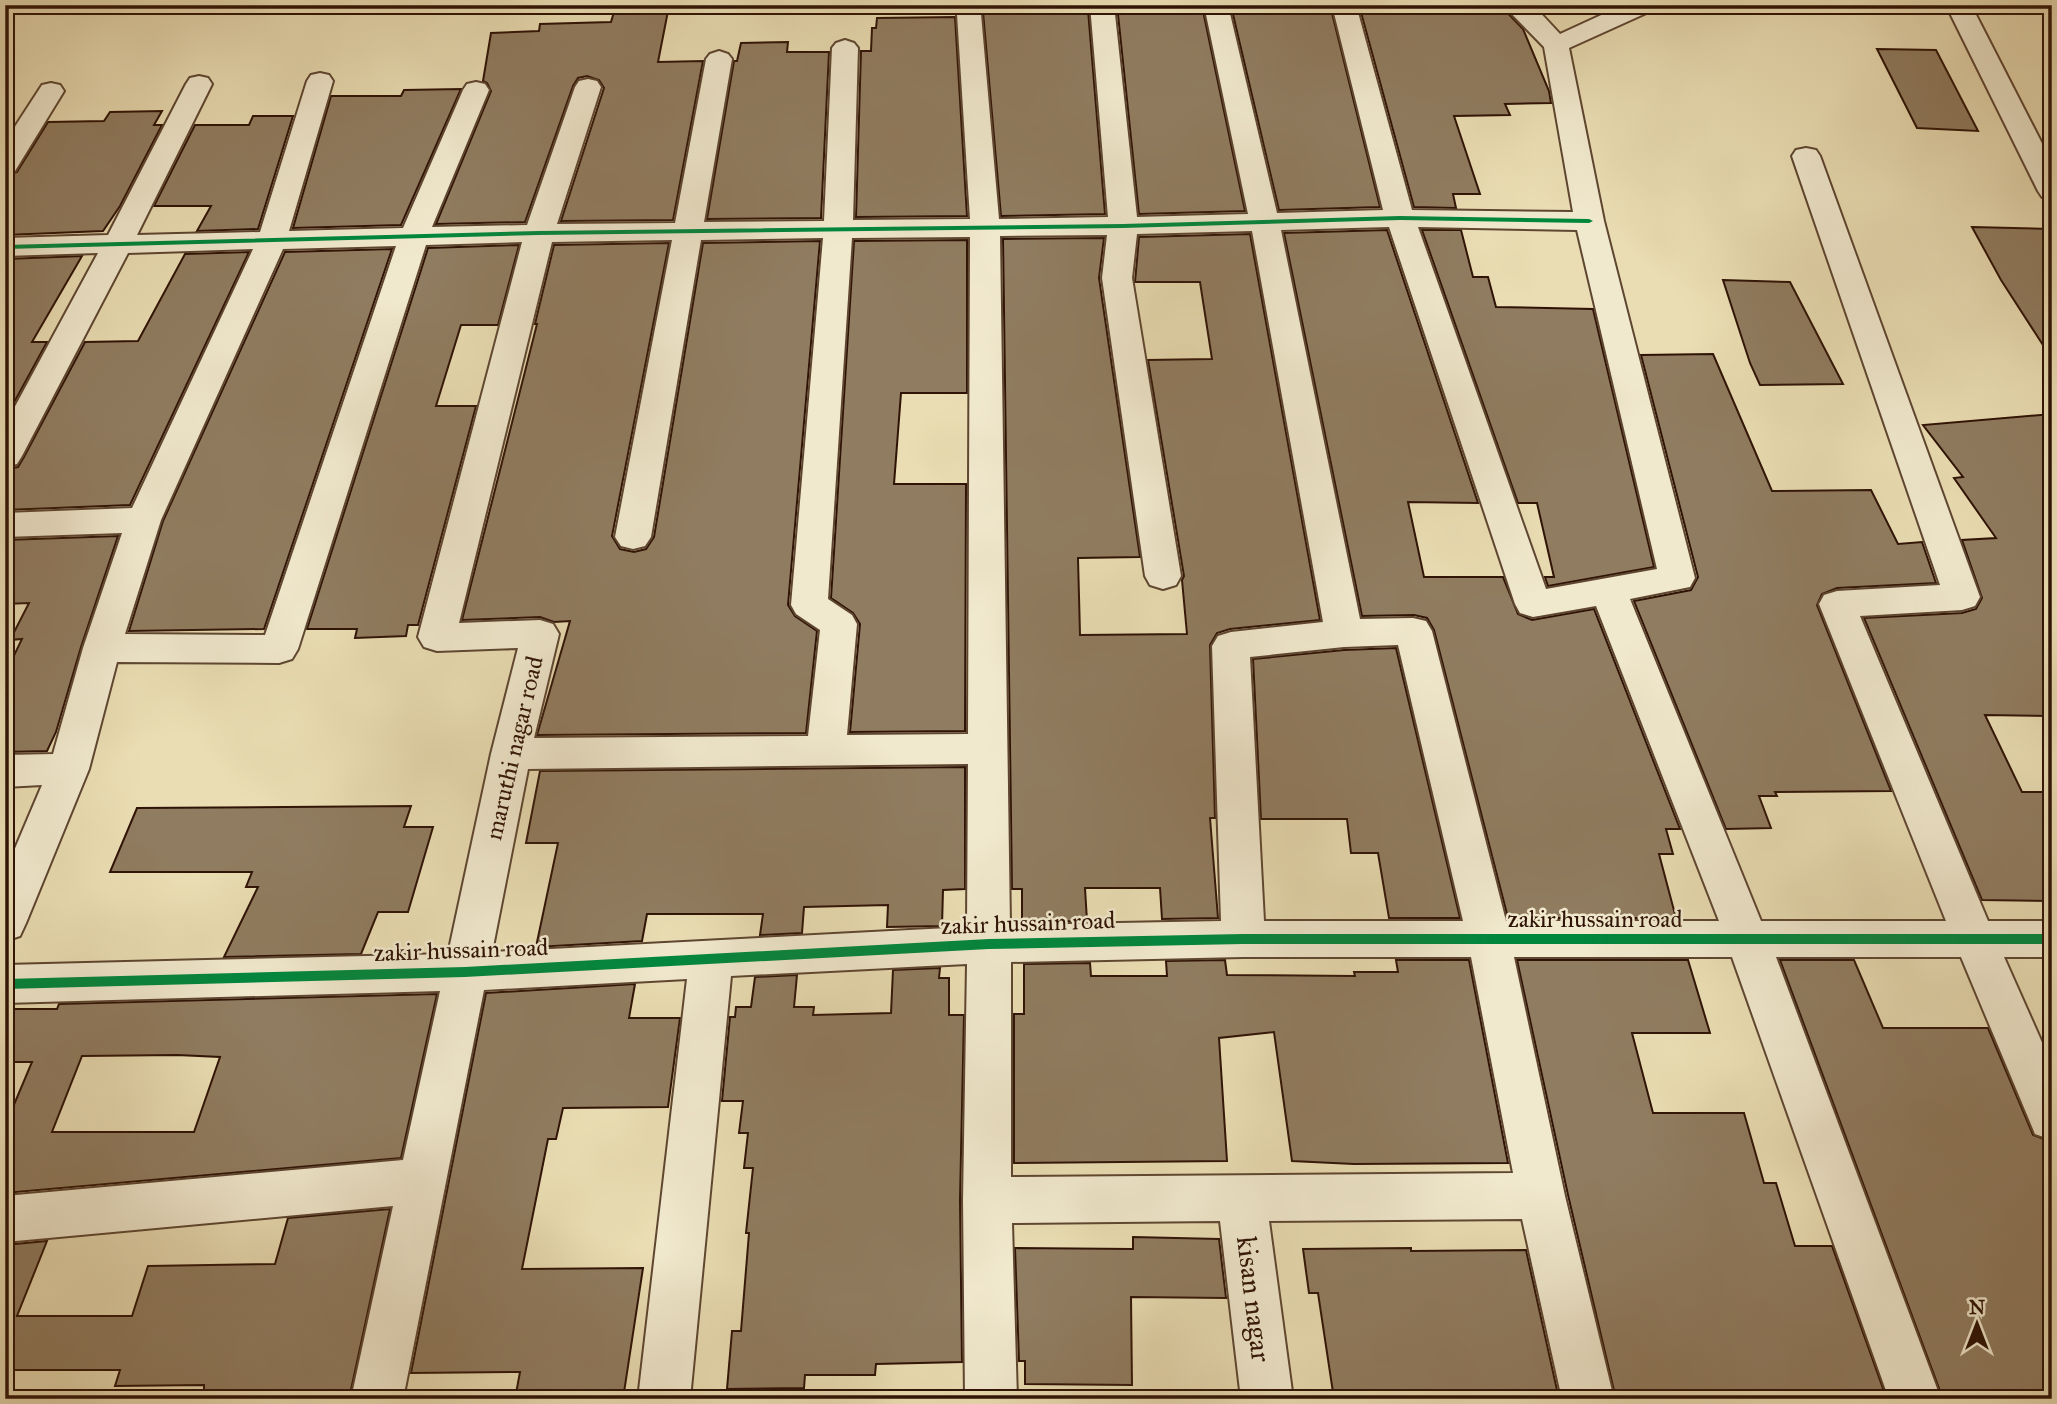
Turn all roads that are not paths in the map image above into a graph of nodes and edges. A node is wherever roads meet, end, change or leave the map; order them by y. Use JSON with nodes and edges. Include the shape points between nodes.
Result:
{"nodes":[{"id":1,"x":1102,"y":5,"type":"edge"},
{"id":2,"x":1216,"y":5,"type":"edge"},
{"id":3,"x":1345,"y":5,"type":"edge"},
{"id":4,"x":1515,"y":5,"type":"edge"},
{"id":5,"x":1644,"y":5,"type":"edge"},
{"id":6,"x":1958,"y":5,"type":"edge"},
{"id":7,"x":969,"y":14,"type":"dead end"},
{"id":8,"x":1556,"y":45,"type":"junction"},
{"id":9,"x":845,"y":48,"type":"dead end"},
{"id":10,"x":719,"y":59,"type":"dead end"},
{"id":11,"x":320,"y":81,"type":"dead end"},
{"id":12,"x":199,"y":84,"type":"dead end"},
{"id":13,"x":588,"y":87,"type":"dead end"},
{"id":14,"x":476,"y":90,"type":"dead end"},
{"id":15,"x":51,"y":91,"type":"dead end"},
{"id":16,"x":1806,"y":156,"type":"dead end"},
{"id":17,"x":5,"y":165,"type":"edge"},
{"id":18,"x":2052,"y":191,"type":"edge"},
{"id":19,"x":1400,"y":218,"type":"junction"},
{"id":20,"x":1589,"y":220,"type":"junction"},
{"id":21,"x":1265,"y":224,"type":"junction"},
{"id":22,"x":1123,"y":226,"type":"junction"},
{"id":23,"x":985,"y":229,"type":"junction"},
{"id":24,"x":838,"y":230,"type":"junction"},
{"id":25,"x":690,"y":232,"type":"junction"},
{"id":26,"x":539,"y":233,"type":"junction"},
{"id":27,"x":413,"y":238,"type":"junction"},
{"id":28,"x":271,"y":242,"type":"junction"},
{"id":29,"x":117,"y":246,"type":"junction"},
{"id":30,"x":5,"y":247,"type":"edge"},
{"id":31,"x":5,"y":456,"type":"edge"},
{"id":32,"x":144,"y":520,"type":"junction"},
{"id":33,"x":5,"y":526,"type":"edge"},
{"id":34,"x":633,"y":537,"type":"dead end"},
{"id":35,"x":1163,"y":576,"type":"dead end"},
{"id":36,"x":1608,"y":590,"type":"junction"},
{"id":37,"x":1344,"y":633,"type":"junction"},
{"id":38,"x":102,"y":648,"type":"junction"},
{"id":39,"x":826,"y":749,"type":"junction"},
{"id":40,"x":989,"y":749,"type":"junction"},
{"id":41,"x":511,"y":754,"type":"junction"},
{"id":42,"x":69,"y":769,"type":"junction"},
{"id":43,"x":5,"y":771,"type":"edge"},
{"id":44,"x":5,"y":923,"type":"edge"},
{"id":45,"x":1974,"y":938,"type":"junction"},
{"id":46,"x":1243,"y":939,"type":"junction"},
{"id":47,"x":2052,"y":939,"type":"edge"},
{"id":48,"x":1489,"y":940,"type":"junction"},
{"id":49,"x":1748,"y":941,"type":"junction"},
{"id":50,"x":989,"y":944,"type":"junction"},
{"id":51,"x":711,"y":958,"type":"junction"},
{"id":52,"x":466,"y":972,"type":"junction"},
{"id":53,"x":5,"y":984,"type":"edge"},
{"id":54,"x":2052,"y":1119,"type":"edge"},
{"id":55,"x":421,"y":1181,"type":"junction"},
{"id":56,"x":1541,"y":1196,"type":"junction"},
{"id":57,"x":1242,"y":1199,"type":"junction"},
{"id":58,"x":987,"y":1200,"type":"junction"},
{"id":59,"x":5,"y":1219,"type":"edge"},
{"id":60,"x":377,"y":1399,"type":"edge"},
{"id":61,"x":664,"y":1399,"type":"edge"},
{"id":62,"x":991,"y":1399,"type":"edge"},
{"id":63,"x":1267,"y":1399,"type":"edge"},
{"id":64,"x":1588,"y":1399,"type":"edge"},
{"id":65,"x":1915,"y":1399,"type":"edge"}],
"edges":[{"from":1,"to":22,"type":"street"},
{"from":2,"to":21,"type":"street"},
{"from":3,"to":19,"type":"street"},
{"from":4,"to":8,"type":"street"},
{"from":5,"to":8,"type":"street"},
{"from":6,"to":18,"type":"street"},
{"from":7,"to":23,"type":"street"},
{"from":8,"to":20,"type":"street"},
{"from":9,"to":24,"type":"street"},
{"from":10,"to":25,"type":"street"},
{"from":11,"to":28,"type":"street"},
{"from":12,"to":29,"type":"street"},
{"from":13,"to":26,"type":"street","name":"maruthi nagar road"},
{"from":14,"to":27,"type":"street"},
{"from":15,"to":17,"type":"street"},
{"from":16,"to":45,"type":"street","via":[[1962,597],[1837,604]]},
{"from":19,"to":20,"type":"street"},
{"from":19,"to":21,"type":"street"},
{"from":19,"to":36,"type":"street","via":[[1533,604]]},
{"from":20,"to":36,"type":"street","via":[[1677,578]]},
{"from":21,"to":22,"type":"street"},
{"from":21,"to":37,"type":"street"},
{"from":22,"to":23,"type":"street"},
{"from":22,"to":35,"type":"street","via":[[1117,278]]},
{"from":23,"to":24,"type":"street"},
{"from":23,"to":40,"type":"street"},
{"from":24,"to":25,"type":"street"},
{"from":24,"to":39,"type":"street","via":[[809,605],[839,624]]},
{"from":25,"to":26,"type":"street"},
{"from":25,"to":34,"type":"street"},
{"from":26,"to":27,"type":"street"},
{"from":26,"to":41,"type":"street","name":"maruthi nagar road","via":[[437,637],[540,634]]},
{"from":27,"to":28,"type":"street"},
{"from":27,"to":38,"type":"street","via":[[279,649]]},
{"from":28,"to":29,"type":"street"},
{"from":28,"to":32,"type":"street"},
{"from":29,"to":30,"type":"street"},
{"from":29,"to":31,"type":"street"},
{"from":32,"to":33,"type":"street"},
{"from":32,"to":38,"type":"street"},
{"from":36,"to":49,"type":"street"},
{"from":37,"to":46,"type":"street","via":[[1231,646]]},
{"from":37,"to":48,"type":"street","via":[[1413,631]]},
{"from":38,"to":42,"type":"street"},
{"from":39,"to":40,"type":"street"},
{"from":39,"to":41,"type":"street"},
{"from":40,"to":50,"type":"street"},
{"from":41,"to":52,"type":"street","name":"maruthi nagar road"},
{"from":42,"to":43,"type":"street"},
{"from":42,"to":44,"type":"street"},
{"from":45,"to":47,"type":"street","name":"zakir hussain road"},
{"from":45,"to":49,"type":"street","name":"zakir hussain road"},
{"from":45,"to":54,"type":"street"},
{"from":46,"to":48,"type":"street","name":"zakir hussain road"},
{"from":46,"to":50,"type":"street","name":"zakir hussain road"},
{"from":48,"to":49,"type":"street","name":"zakir hussain road"},
{"from":48,"to":56,"type":"street"},
{"from":49,"to":65,"type":"street"},
{"from":50,"to":51,"type":"street","name":"zakir hussain road"},
{"from":50,"to":58,"type":"street"},
{"from":51,"to":52,"type":"street","name":"zakir hussain road"},
{"from":51,"to":61,"type":"street"},
{"from":52,"to":53,"type":"street","name":"zakir hussain road"},
{"from":52,"to":55,"type":"street","name":"maruthi nagar road"},
{"from":55,"to":59,"type":"street"},
{"from":55,"to":60,"type":"street","name":"maruthi nagar road"},
{"from":56,"to":57,"type":"street"},
{"from":56,"to":64,"type":"street"},
{"from":57,"to":58,"type":"street"},
{"from":57,"to":63,"type":"street","name":"kisan nagar"},
{"from":58,"to":62,"type":"street"}]}
